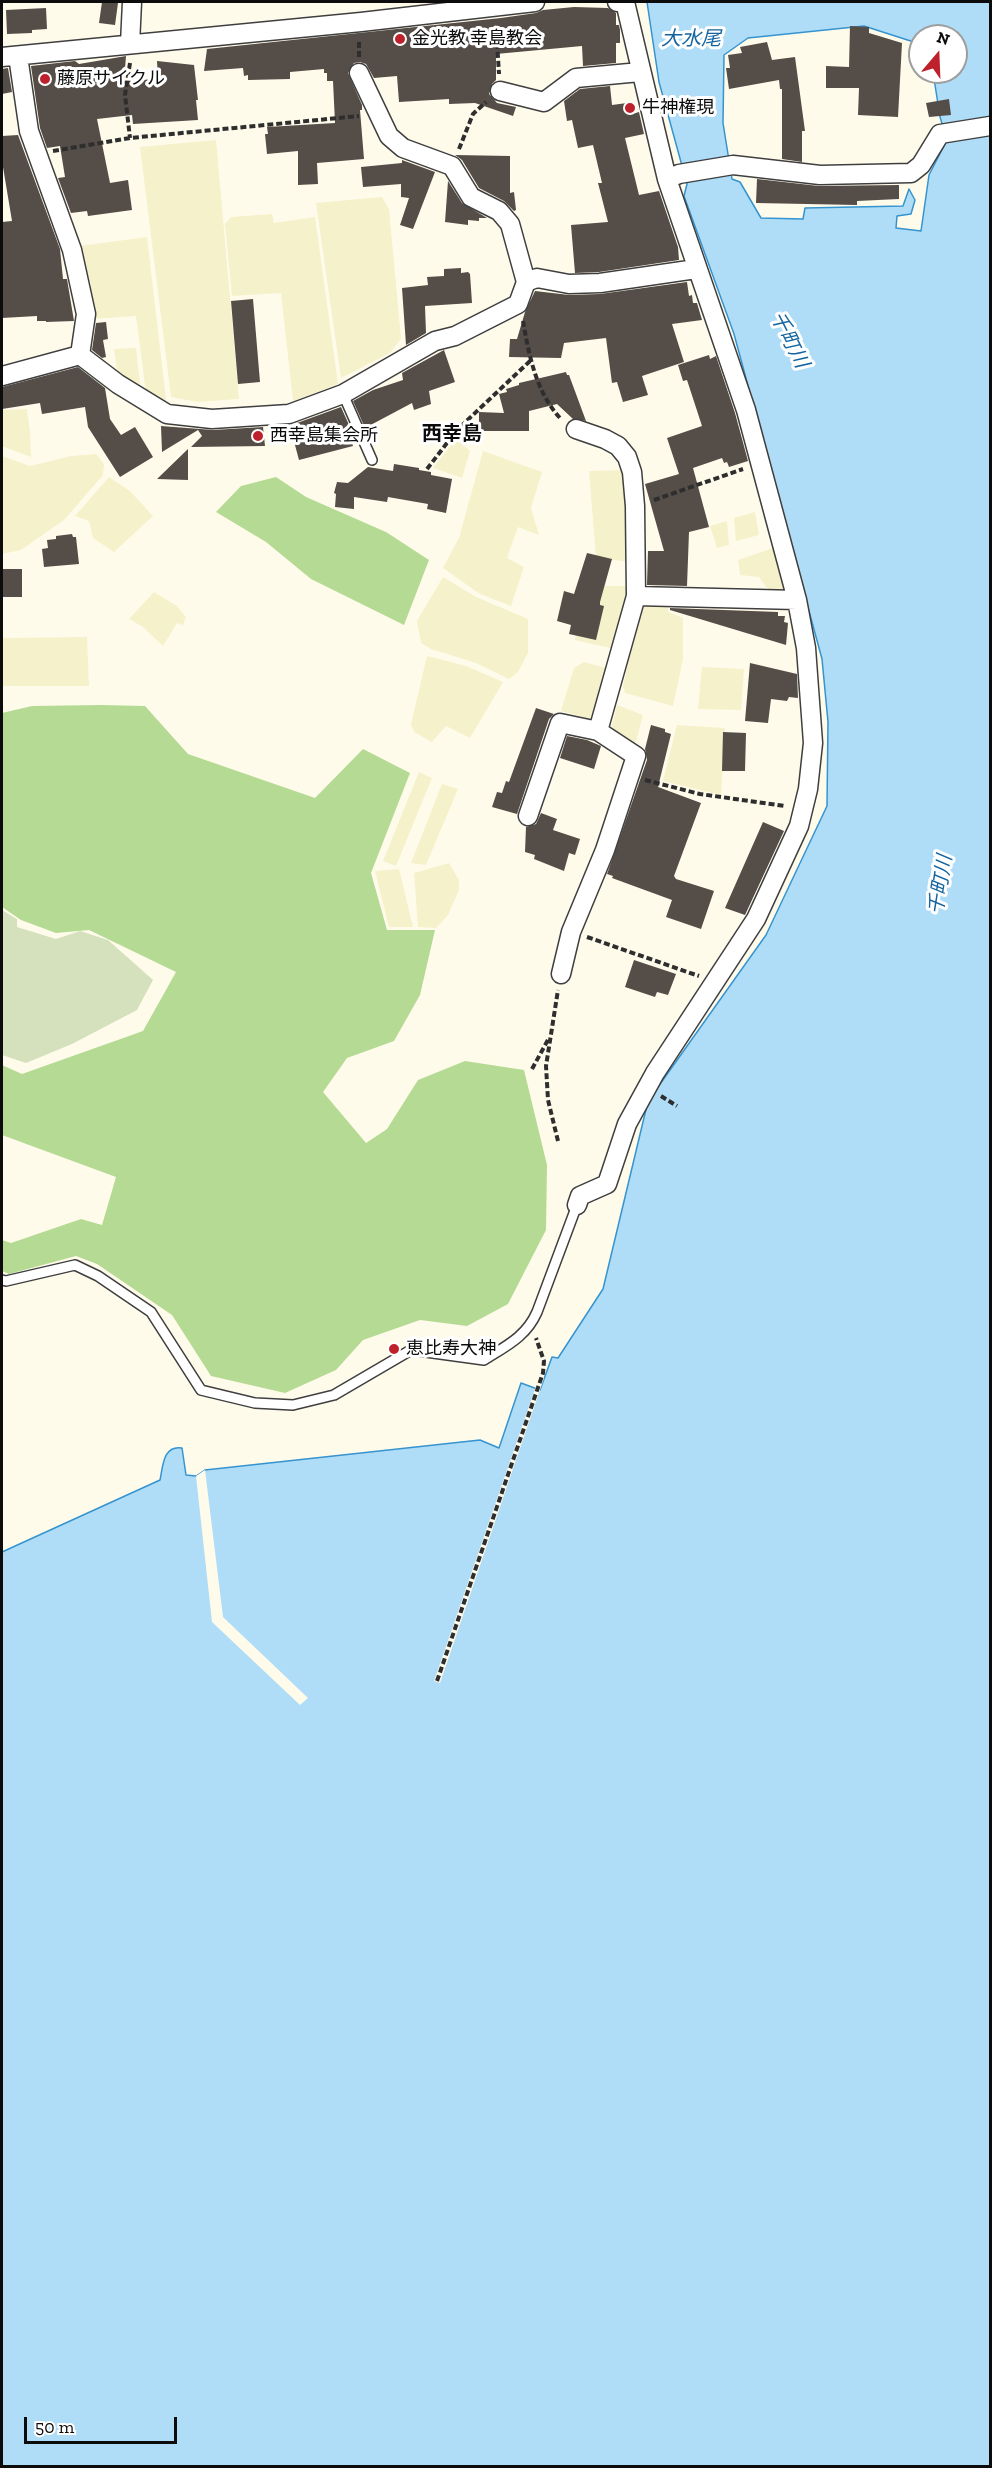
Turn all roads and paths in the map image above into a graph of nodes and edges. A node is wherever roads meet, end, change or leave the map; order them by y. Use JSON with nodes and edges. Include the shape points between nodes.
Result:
{"nodes":[{"id":1,"x":132,"y":2,"type":"edge"},
{"id":2,"x":535,"y":2,"type":"edge"},
{"id":3,"x":617,"y":2,"type":"edge"},
{"id":4,"x":625,"y":2,"type":"edge"},
{"id":5,"x":495,"y":6,"type":"junction"},
{"id":6,"x":361,"y":22,"type":"junction"},
{"id":7,"x":130,"y":44,"type":"junction"},
{"id":8,"x":10,"y":57,"type":"edge"},
{"id":9,"x":640,"y":72,"type":"junction"},
{"id":10,"x":359,"y":73,"type":"joint"},
{"id":11,"x":500,"y":91,"type":"junction"},
{"id":12,"x":381,"y":116,"type":"junction"},
{"id":13,"x":990,"y":126,"type":"edge"},
{"id":14,"x":130,"y":138,"type":"junction"},
{"id":15,"x":38,"y":153,"type":"junction"},
{"id":16,"x":452,"y":166,"type":"junction"},
{"id":17,"x":673,"y":177,"type":"junction"},
{"id":18,"x":696,"y":269,"type":"junction"},
{"id":19,"x":526,"y":282,"type":"junction"},
{"id":20,"x":518,"y":304,"type":"junction"},
{"id":21,"x":80,"y":356,"type":"junction"},
{"id":22,"x":530,"y":361,"type":"junction"},
{"id":23,"x":2,"y":376,"type":"edge"},
{"id":24,"x":343,"y":394,"type":"junction"},
{"id":25,"x":576,"y":429,"type":"joint"},
{"id":26,"x":372,"y":460,"type":"dead end"},
{"id":27,"x":760,"y":463,"type":"junction"},
{"id":28,"x":427,"y":469,"type":"dead end"},
{"id":29,"x":636,"y":507,"type":"junction"},
{"id":30,"x":636,"y":596,"type":"junction"},
{"id":31,"x":797,"y":600,"type":"junction"},
{"id":32,"x":598,"y":731,"type":"junction"},
{"id":33,"x":629,"y":776,"type":"junction"},
{"id":34,"x":803,"y":809,"type":"junction"},
{"id":35,"x":528,"y":816,"type":"dead end"},
{"id":36,"x":571,"y":932,"type":"junction"},
{"id":37,"x":561,"y":974,"type":"joint"},
{"id":38,"x":714,"y":981,"type":"junction"},
{"id":39,"x":551,"y":1031,"type":"junction"},
{"id":40,"x":532,"y":1069,"type":"dead end"},
{"id":41,"x":655,"y":1094,"type":"dead end"},
{"id":42,"x":677,"y":1106,"type":"dead end"},
{"id":43,"x":558,"y":1141,"type":"dead end"},
{"id":44,"x":577,"y":1205,"type":"joint"},
{"id":45,"x":2,"y":1280,"type":"edge"},
{"id":46,"x":531,"y":1326,"type":"junction"},
{"id":47,"x":437,"y":1681,"type":"dead end"}],
"edges":[{"from":1,"to":7,"type":"street"},
{"from":2,"to":5,"type":"street"},
{"from":3,"to":4,"type":"street"},
{"from":4,"to":9,"type":"street"},
{"from":5,"to":6,"type":"street"},
{"from":5,"to":11,"type":"path"},
{"from":6,"to":7,"type":"street"},
{"from":6,"to":10,"type":"path"},
{"from":7,"to":8,"type":"street"},
{"from":7,"to":14,"type":"path","via":[[125,95]]},
{"from":8,"to":15,"type":"street"},
{"from":9,"to":11,"type":"street","via":[[576,78],[544,102]]},
{"from":9,"to":17,"type":"street"},
{"from":10,"to":12,"type":"street"},
{"from":11,"to":16,"type":"path","via":[[473,114]]},
{"from":12,"to":14,"type":"path"},
{"from":12,"to":16,"type":"street","via":[[389,136],[396,142]]},
{"from":13,"to":17,"type":"street","via":[[940,134],[921,165],[910,172],[820,175],[732,165]]},
{"from":14,"to":15,"type":"path"},
{"from":15,"to":21,"type":"street","via":[[72,250],[86,314]]},
{"from":16,"to":19,"type":"street","via":[[471,197],[499,211],[510,224]]},
{"from":17,"to":18,"type":"street"},
{"from":18,"to":19,"type":"street","via":[[600,284],[537,278]]},
{"from":18,"to":27,"type":"street","via":[[746,410]]},
{"from":19,"to":20,"type":"street"},
{"from":20,"to":22,"type":"path"},
{"from":20,"to":24,"type":"street","via":[[455,336],[435,341]]},
{"from":21,"to":23,"type":"street"},
{"from":21,"to":24,"type":"street","via":[[167,414],[212,419],[289,414]]},
{"from":22,"to":25,"type":"path","via":[[549,406],[565,424]]},
{"from":22,"to":28,"type":"path","via":[[457,430]]},
{"from":24,"to":26,"type":"lane"},
{"from":25,"to":29,"type":"street","via":[[618,446],[627,457]]},
{"from":27,"to":29,"type":"path"},
{"from":27,"to":31,"type":"street"},
{"from":29,"to":30,"type":"street"},
{"from":30,"to":31,"type":"street"},
{"from":30,"to":32,"type":"street"},
{"from":31,"to":34,"type":"street","via":[[807,659],[813,742]]},
{"from":32,"to":33,"type":"street","via":[[636,756]]},
{"from":32,"to":35,"type":"street","via":[[561,723]]},
{"from":33,"to":34,"type":"path","via":[[700,794]]},
{"from":33,"to":36,"type":"street","via":[[605,850]]},
{"from":34,"to":38,"type":"street","via":[[799,826],[756,919]]},
{"from":36,"to":37,"type":"street"},
{"from":36,"to":38,"type":"path"},
{"from":37,"to":39,"type":"path"},
{"from":38,"to":44,"type":"street","via":[[627,1124],[607,1184],[580,1196]]},
{"from":39,"to":40,"type":"path"},
{"from":39,"to":43,"type":"path","via":[[546,1066]]},
{"from":41,"to":42,"type":"path"},
{"from":44,"to":46,"type":"lane"},
{"from":45,"to":46,"type":"lane","via":[[75,1265],[151,1312],[201,1390],[255,1403],[293,1405],[334,1395],[411,1350],[484,1360]]},
{"from":46,"to":47,"type":"path","via":[[544,1361],[543,1373]]}]}
